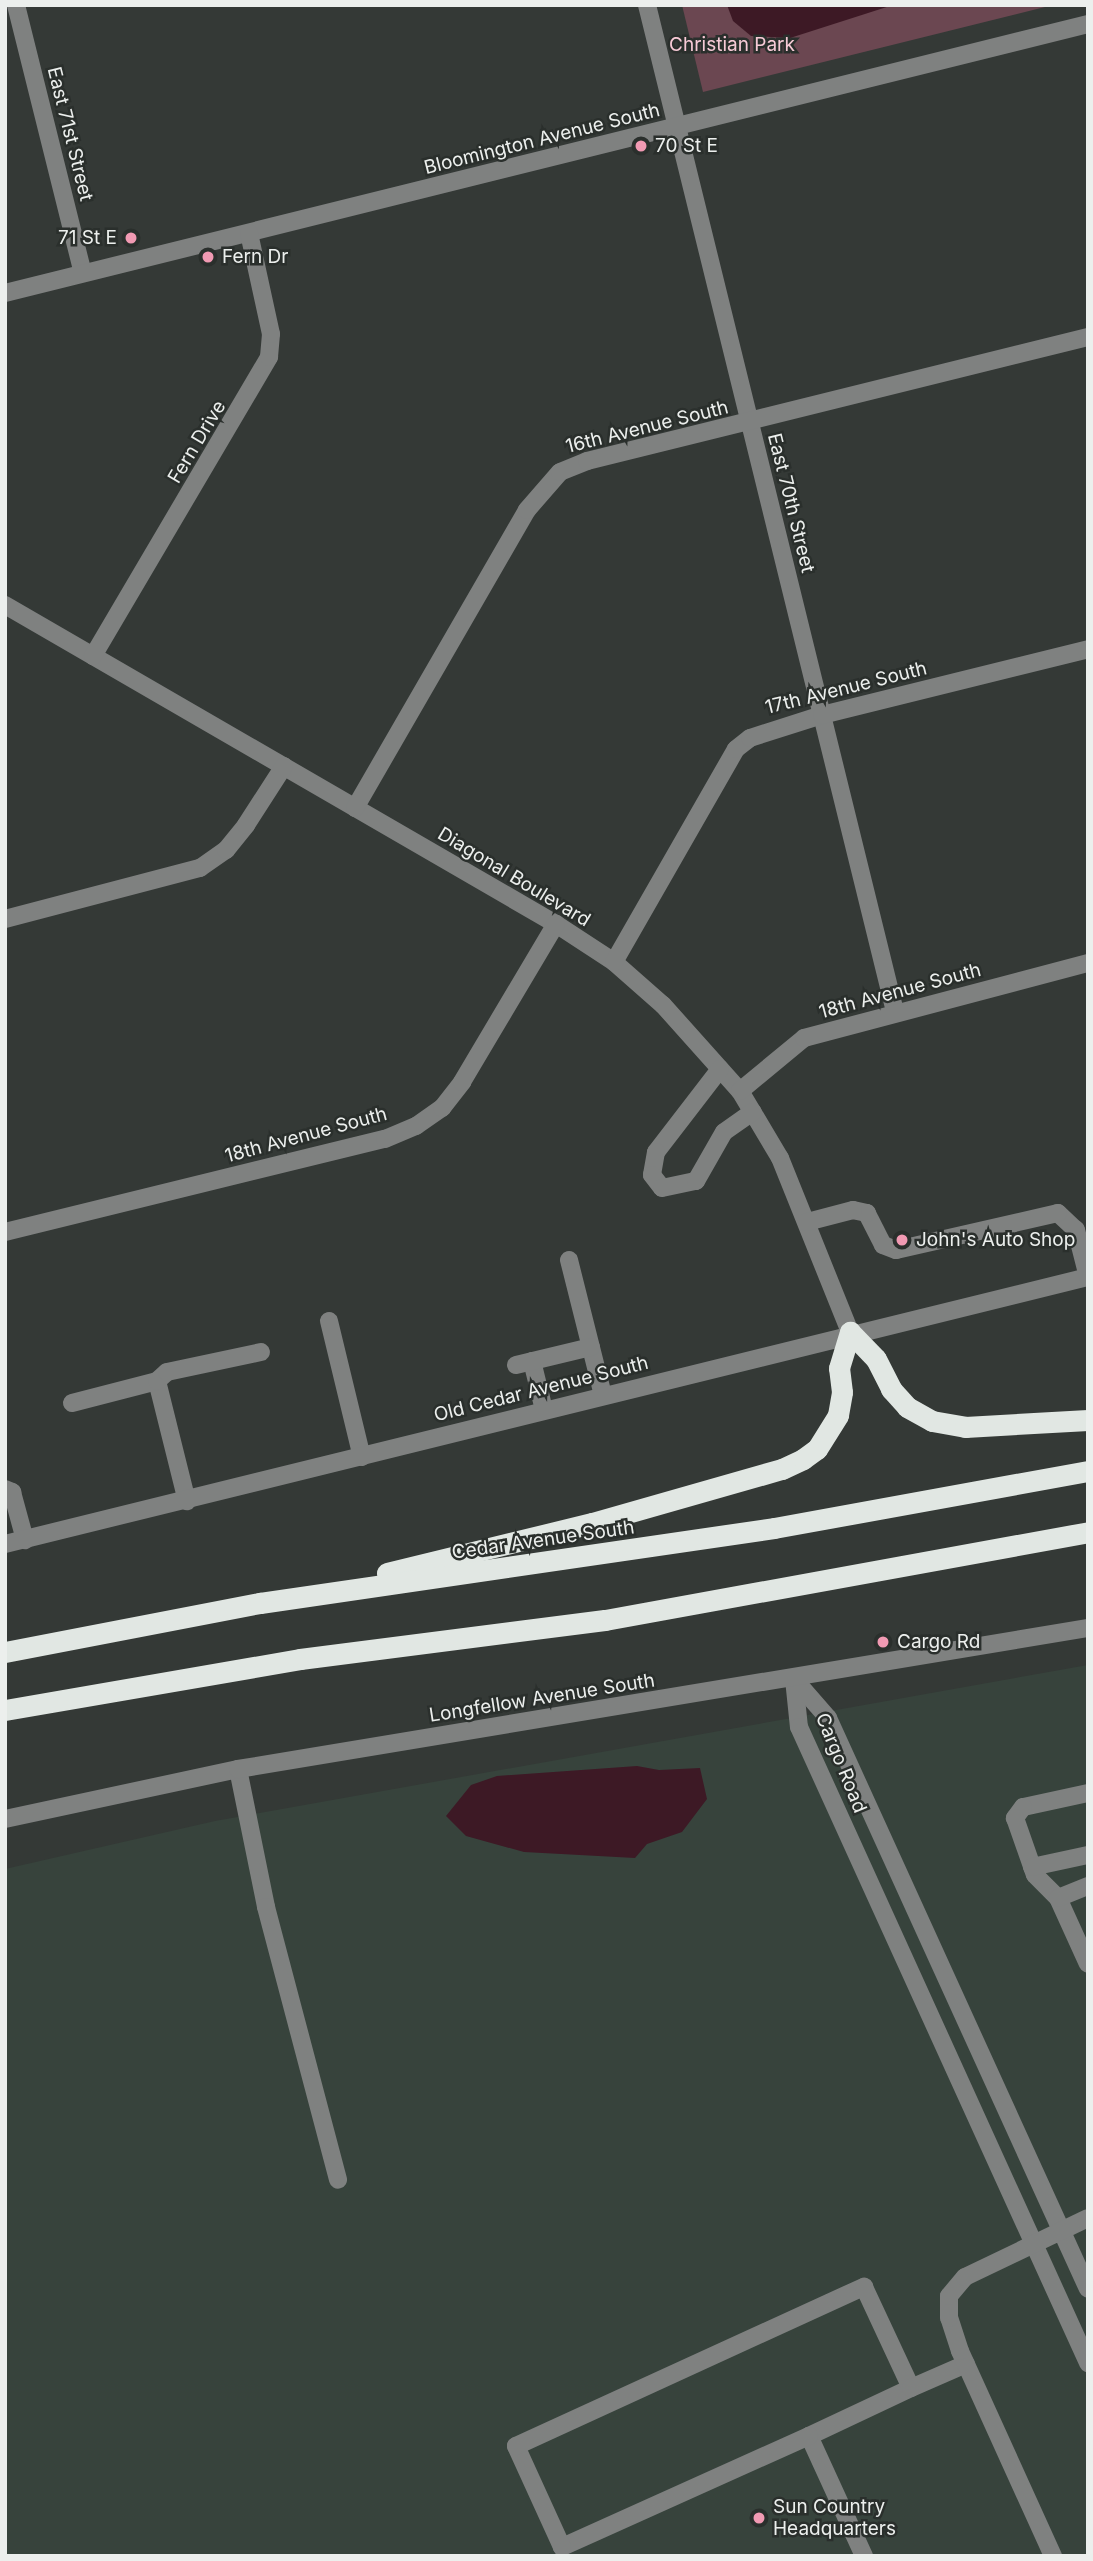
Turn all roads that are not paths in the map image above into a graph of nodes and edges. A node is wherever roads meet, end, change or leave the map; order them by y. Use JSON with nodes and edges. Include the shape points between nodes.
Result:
{"nodes":[{"id":1,"x":16,"y":5,"type":"edge"},
{"id":2,"x":647,"y":5,"type":"edge"},
{"id":3,"x":1088,"y":24,"type":"edge"},
{"id":4,"x":677,"y":126,"type":"junction"},
{"id":5,"x":249,"y":233,"type":"junction"},
{"id":6,"x":83,"y":273,"type":"junction"},
{"id":7,"x":5,"y":293,"type":"edge"},
{"id":8,"x":1088,"y":337,"type":"edge"},
{"id":9,"x":750,"y":423,"type":"junction"},
{"id":10,"x":5,"y":605,"type":"edge"},
{"id":11,"x":1088,"y":649,"type":"edge"},
{"id":12,"x":93,"y":656,"type":"junction"},
{"id":13,"x":822,"y":715,"type":"junction"},
{"id":14,"x":284,"y":766,"type":"junction"},
{"id":15,"x":355,"y":808,"type":"junction"},
{"id":16,"x":5,"y":919,"type":"edge"},
{"id":17,"x":556,"y":924,"type":"junction"},
{"id":18,"x":614,"y":962,"type":"junction"},
{"id":19,"x":1088,"y":964,"type":"edge"},
{"id":20,"x":895,"y":1012,"type":"junction"},
{"id":21,"x":720,"y":1069,"type":"junction"},
{"id":22,"x":740,"y":1091,"type":"junction"},
{"id":23,"x":754,"y":1112,"type":"junction"},
{"id":24,"x":807,"y":1222,"type":"junction"},
{"id":25,"x":5,"y":1232,"type":"edge"},
{"id":26,"x":569,"y":1260,"type":"dead end"},
{"id":27,"x":1088,"y":1277,"type":"edge"},
{"id":28,"x":329,"y":1321,"type":"dead end"},
{"id":29,"x":850,"y":1332,"type":"junction"},
{"id":30,"x":591,"y":1347,"type":"junction"},
{"id":31,"x":261,"y":1352,"type":"dead end"},
{"id":32,"x":158,"y":1381,"type":"junction"},
{"id":33,"x":603,"y":1395,"type":"junction"},
{"id":34,"x":72,"y":1403,"type":"dead end"},
{"id":35,"x":544,"y":1410,"type":"junction"},
{"id":36,"x":1088,"y":1420,"type":"edge"},
{"id":37,"x":362,"y":1457,"type":"junction"},
{"id":38,"x":1088,"y":1471,"type":"edge"},
{"id":39,"x":5,"y":1489,"type":"edge"},
{"id":40,"x":187,"y":1501,"type":"junction"},
{"id":41,"x":1088,"y":1532,"type":"edge"},
{"id":42,"x":24,"y":1540,"type":"junction"},
{"id":43,"x":5,"y":1544,"type":"edge"},
{"id":44,"x":260,"y":1603,"type":"junction"},
{"id":45,"x":1088,"y":1628,"type":"edge"},
{"id":46,"x":5,"y":1652,"type":"edge"},
{"id":47,"x":794,"y":1679,"type":"junction"},
{"id":48,"x":5,"y":1710,"type":"edge"},
{"id":49,"x":238,"y":1769,"type":"junction"},
{"id":50,"x":1088,"y":1793,"type":"edge"},
{"id":51,"x":5,"y":1819,"type":"edge"},
{"id":52,"x":1088,"y":1856,"type":"edge"},
{"id":53,"x":1032,"y":1867,"type":"junction"},
{"id":54,"x":1088,"y":1886,"type":"edge"},
{"id":55,"x":1058,"y":1898,"type":"junction"},
{"id":56,"x":1088,"y":1964,"type":"edge"},
{"id":57,"x":338,"y":2180,"type":"dead end"},
{"id":58,"x":1088,"y":2218,"type":"edge"},
{"id":59,"x":1061,"y":2230,"type":"junction"},
{"id":60,"x":1033,"y":2244,"type":"junction"},
{"id":61,"x":1088,"y":2289,"type":"edge"},
{"id":62,"x":1088,"y":2363,"type":"edge"},
{"id":63,"x":966,"y":2364,"type":"junction"},
{"id":64,"x":911,"y":2388,"type":"junction"},
{"id":65,"x":809,"y":2436,"type":"junction"},
{"id":66,"x":864,"y":2556,"type":"edge"},
{"id":67,"x":1053,"y":2556,"type":"edge"}],
"edges":[{"from":1,"to":6,"type":"street","name":"East 71st Street"},
{"from":2,"to":4,"type":"street","name":"East 70th Street"},
{"from":3,"to":4,"type":"street","name":"Bloomington Avenue South"},
{"from":4,"to":5,"type":"street","name":"Bloomington Avenue South"},
{"from":4,"to":9,"type":"street","name":"East 70th Street"},
{"from":5,"to":6,"type":"street","name":"Bloomington Avenue South"},
{"from":5,"to":12,"type":"street","name":"Fern Drive","via":[[271,334],[269,357]]},
{"from":6,"to":7,"type":"street","name":"Bloomington Avenue South"},
{"from":8,"to":9,"type":"street","name":"16th Avenue South"},
{"from":9,"to":13,"type":"street","name":"East 70th Street"},
{"from":9,"to":15,"type":"street","name":"16th Avenue South","via":[[587,461],[560,472],[542,488]]},
{"from":10,"to":12,"type":"street","name":"Diagonal Boulevard"},
{"from":11,"to":13,"type":"street","name":"17th Avenue South"},
{"from":12,"to":14,"type":"street","name":"Diagonal Boulevard"},
{"from":13,"to":18,"type":"street","name":"17th Avenue South","via":[[765,730],[736,749]]},
{"from":13,"to":20,"type":"street","name":"East 70th Street"},
{"from":14,"to":15,"type":"street","name":"Diagonal Boulevard"},
{"from":14,"to":16,"type":"street","via":[[239,833],[200,867]]},
{"from":15,"to":17,"type":"street","name":"Diagonal Boulevard"},
{"from":17,"to":18,"type":"street","name":"Diagonal Boulevard"},
{"from":17,"to":25,"type":"street","name":"18th Avenue South","via":[[462,1082],[442,1108],[416,1126],[385,1139]]},
{"from":18,"to":21,"type":"street","name":"Diagonal Boulevard","via":[[663,1005]]},
{"from":19,"to":20,"type":"street","name":"18th Avenue South"},
{"from":20,"to":22,"type":"street","name":"18th Avenue South","via":[[804,1038]]},
{"from":21,"to":22,"type":"street","name":"Diagonal Boulevard"},
{"from":21,"to":23,"type":"street","via":[[656,1152],[652,1175],[662,1188],[696,1181],[724,1132]]},
{"from":22,"to":23,"type":"street","name":"Diagonal Boulevard"},
{"from":23,"to":24,"type":"street","name":"Diagonal Boulevard"},
{"from":24,"to":27,"type":"street","via":[[853,1210],[867,1213],[883,1245],[896,1250],[1058,1213],[1076,1230]]},
{"from":24,"to":29,"type":"street","name":"Diagonal Boulevard"},
{"from":26,"to":30,"type":"street"},
{"from":27,"to":29,"type":"street","name":"Old Cedar Avenue South"},
{"from":28,"to":37,"type":"street"},
{"from":29,"to":33,"type":"street","name":"Old Cedar Avenue South"},
{"from":29,"to":36,"type":"highway","via":[[876,1359],[906,1407],[932,1421],[965,1427]]},
{"from":29,"to":44,"type":"highway","via":[[839,1368],[842,1392],[838,1415],[830,1434],[817,1449],[782,1469],[592,1523]]},
{"from":30,"to":33,"type":"street"},
{"from":30,"to":35,"type":"street","via":[[524,1363]]},
{"from":31,"to":32,"type":"street","via":[[167,1372]]},
{"from":32,"to":34,"type":"street"},
{"from":32,"to":40,"type":"street"},
{"from":33,"to":35,"type":"street","name":"Old Cedar Avenue South"},
{"from":35,"to":37,"type":"street","name":"Old Cedar Avenue South"},
{"from":37,"to":40,"type":"street","name":"Old Cedar Avenue South"},
{"from":38,"to":44,"type":"highway","name":"Cedar Avenue South","via":[[760,1530]]},
{"from":39,"to":42,"type":"street","via":[[12,1492]]},
{"from":40,"to":42,"type":"street","name":"Old Cedar Avenue South"},
{"from":41,"to":48,"type":"highway","via":[[605,1620],[300,1659]]},
{"from":42,"to":43,"type":"street","name":"Old Cedar Avenue South"},
{"from":44,"to":46,"type":"highway","name":"Cedar Avenue South"},
{"from":45,"to":47,"type":"street","name":"Longfellow Avenue South"},
{"from":47,"to":49,"type":"street","name":"Longfellow Avenue South"},
{"from":47,"to":59,"type":"street","name":"Cargo Road","via":[[828,1718]]},
{"from":47,"to":60,"type":"street","name":"Cargo Road","via":[[799,1727]]},
{"from":49,"to":51,"type":"street","name":"Longfellow Avenue South"},
{"from":49,"to":57,"type":"street","via":[[266,1907]]},
{"from":50,"to":53,"type":"street","via":[[1017,1811],[1015,1825]]},
{"from":52,"to":53,"type":"street"},
{"from":53,"to":55,"type":"street","via":[[1042,1885]]},
{"from":54,"to":55,"type":"street"},
{"from":55,"to":56,"type":"street"},
{"from":58,"to":59,"type":"street"},
{"from":59,"to":60,"type":"street"},
{"from":59,"to":61,"type":"street","name":"Cargo Road"},
{"from":60,"to":62,"type":"street","name":"Cargo Road"},
{"from":60,"to":63,"type":"street","via":[[965,2277],[949,2296],[949,2318]]},
{"from":63,"to":64,"type":"street"},
{"from":63,"to":67,"type":"street"},
{"from":64,"to":65,"type":"street"},
{"from":64,"to":65,"type":"street","via":[[864,2287],[516,2446],[562,2547]]},
{"from":65,"to":66,"type":"street"}]}
